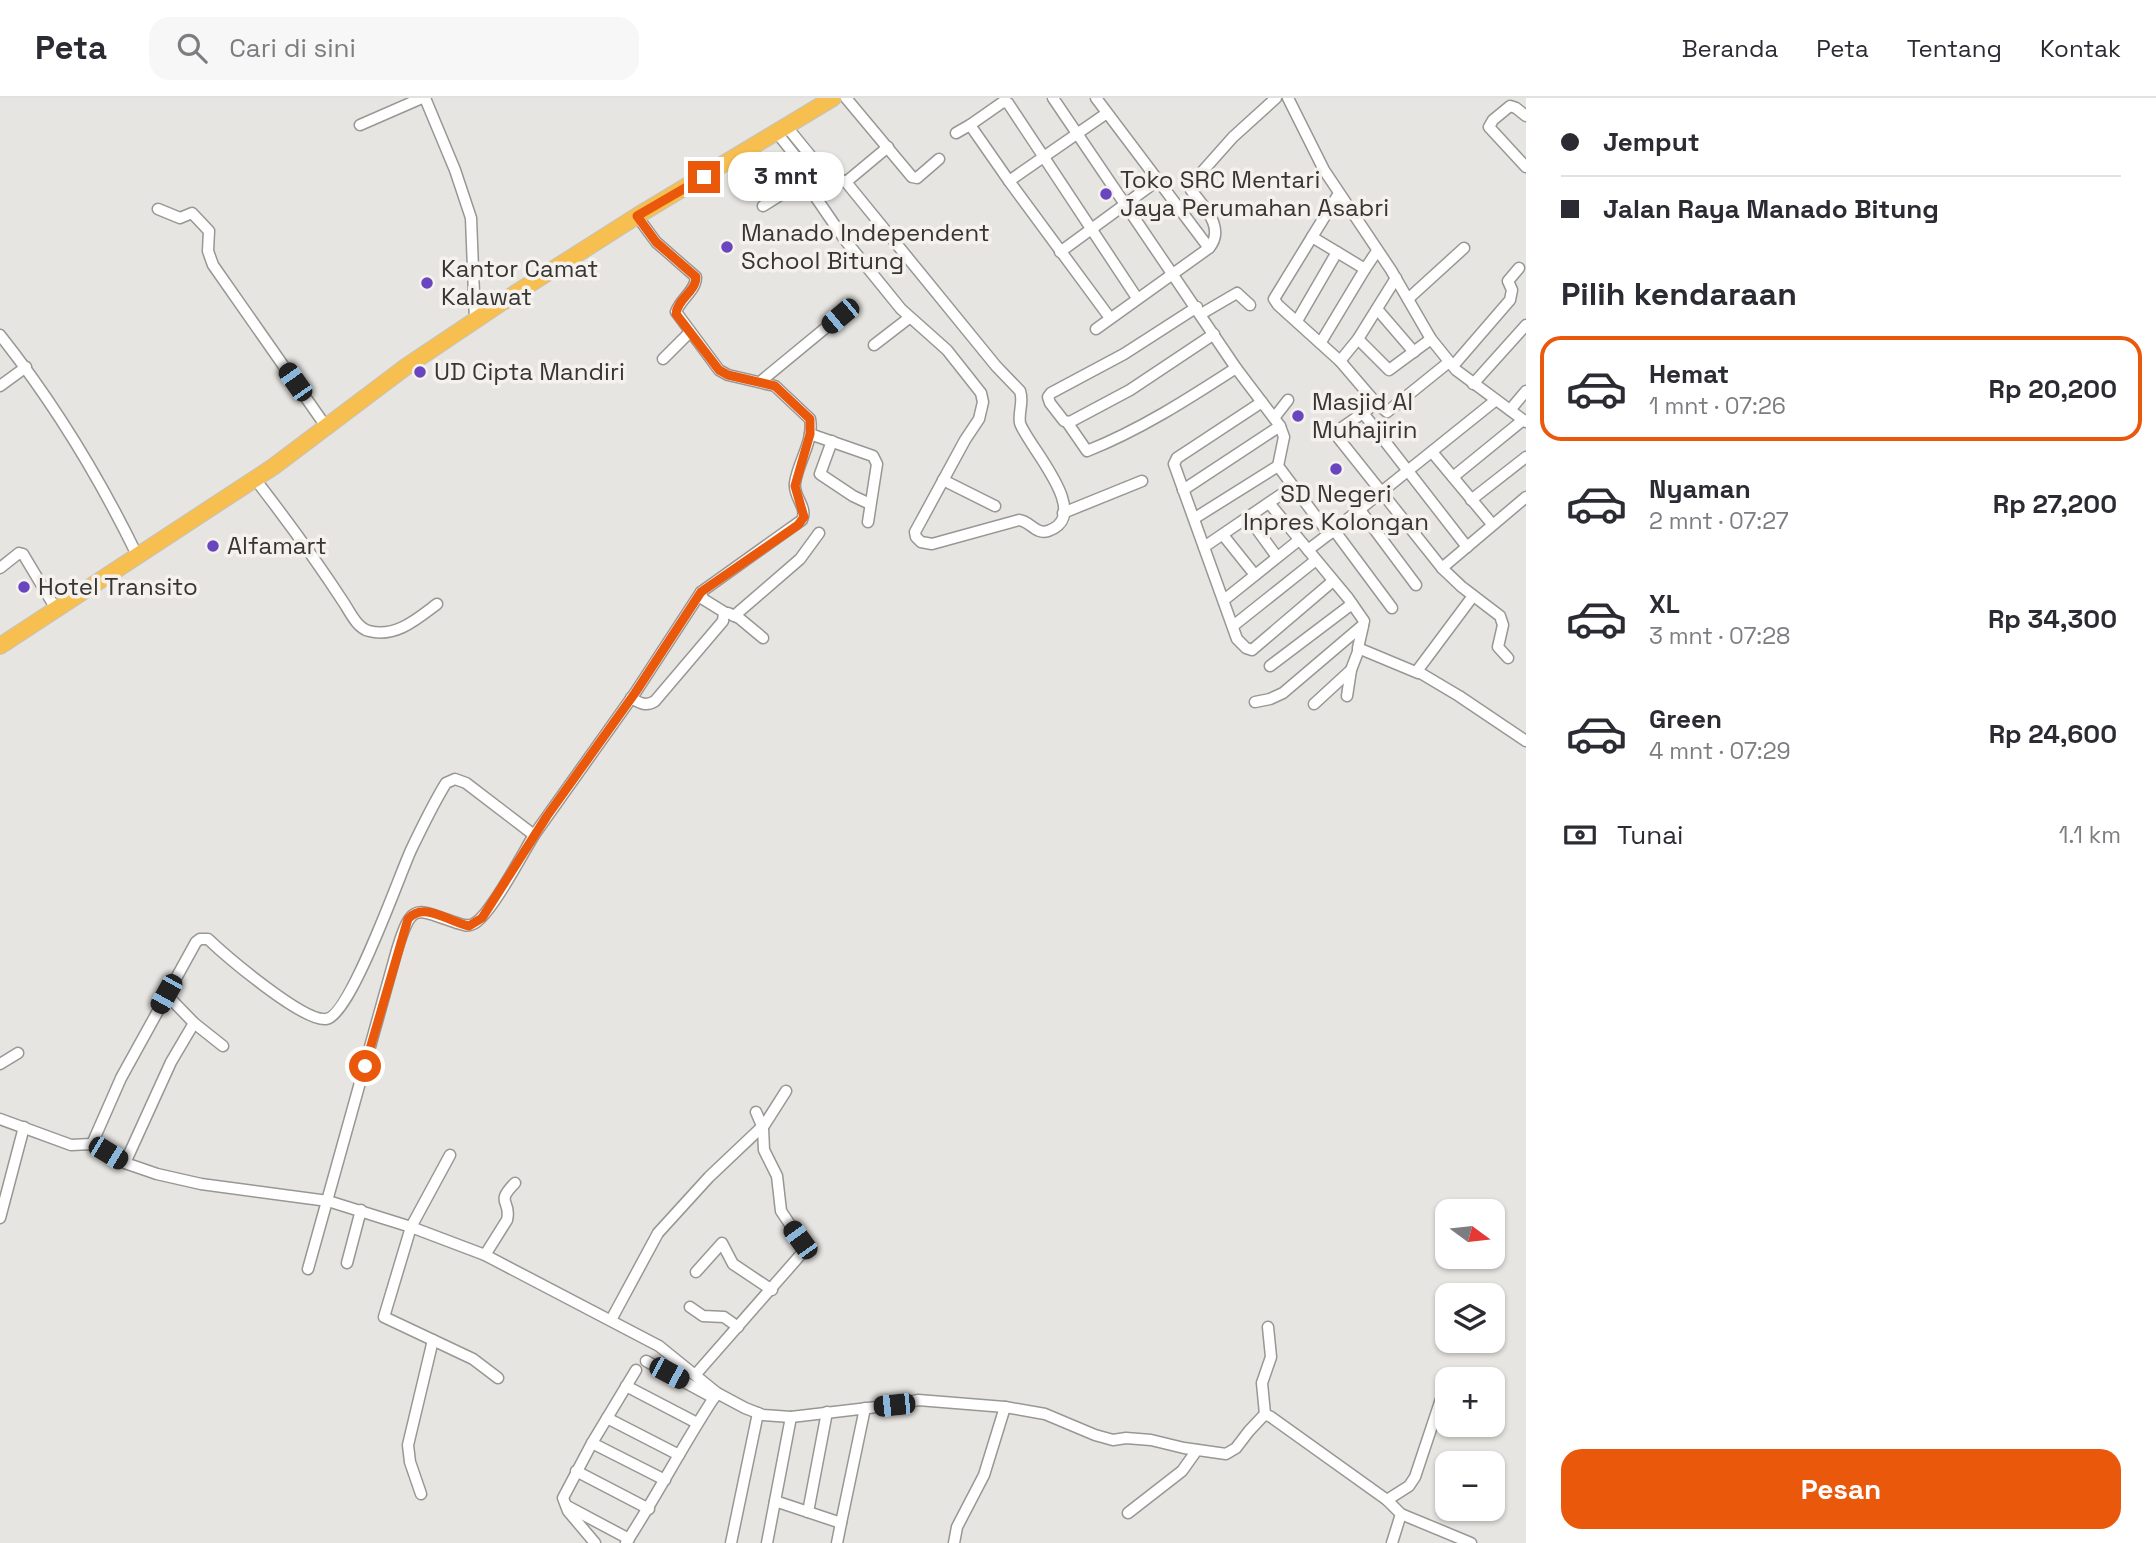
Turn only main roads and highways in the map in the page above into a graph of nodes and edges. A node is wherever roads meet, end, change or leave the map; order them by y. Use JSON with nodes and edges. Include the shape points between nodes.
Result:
{"nodes":[{"id":1,"x":833,"y":98,"type":"edge"},
{"id":2,"x":0,"y":646,"type":"edge"}],
"edges":[{"from":1,"to":2,"type":"highway","via":[[475,320],[256,479]]}]}
